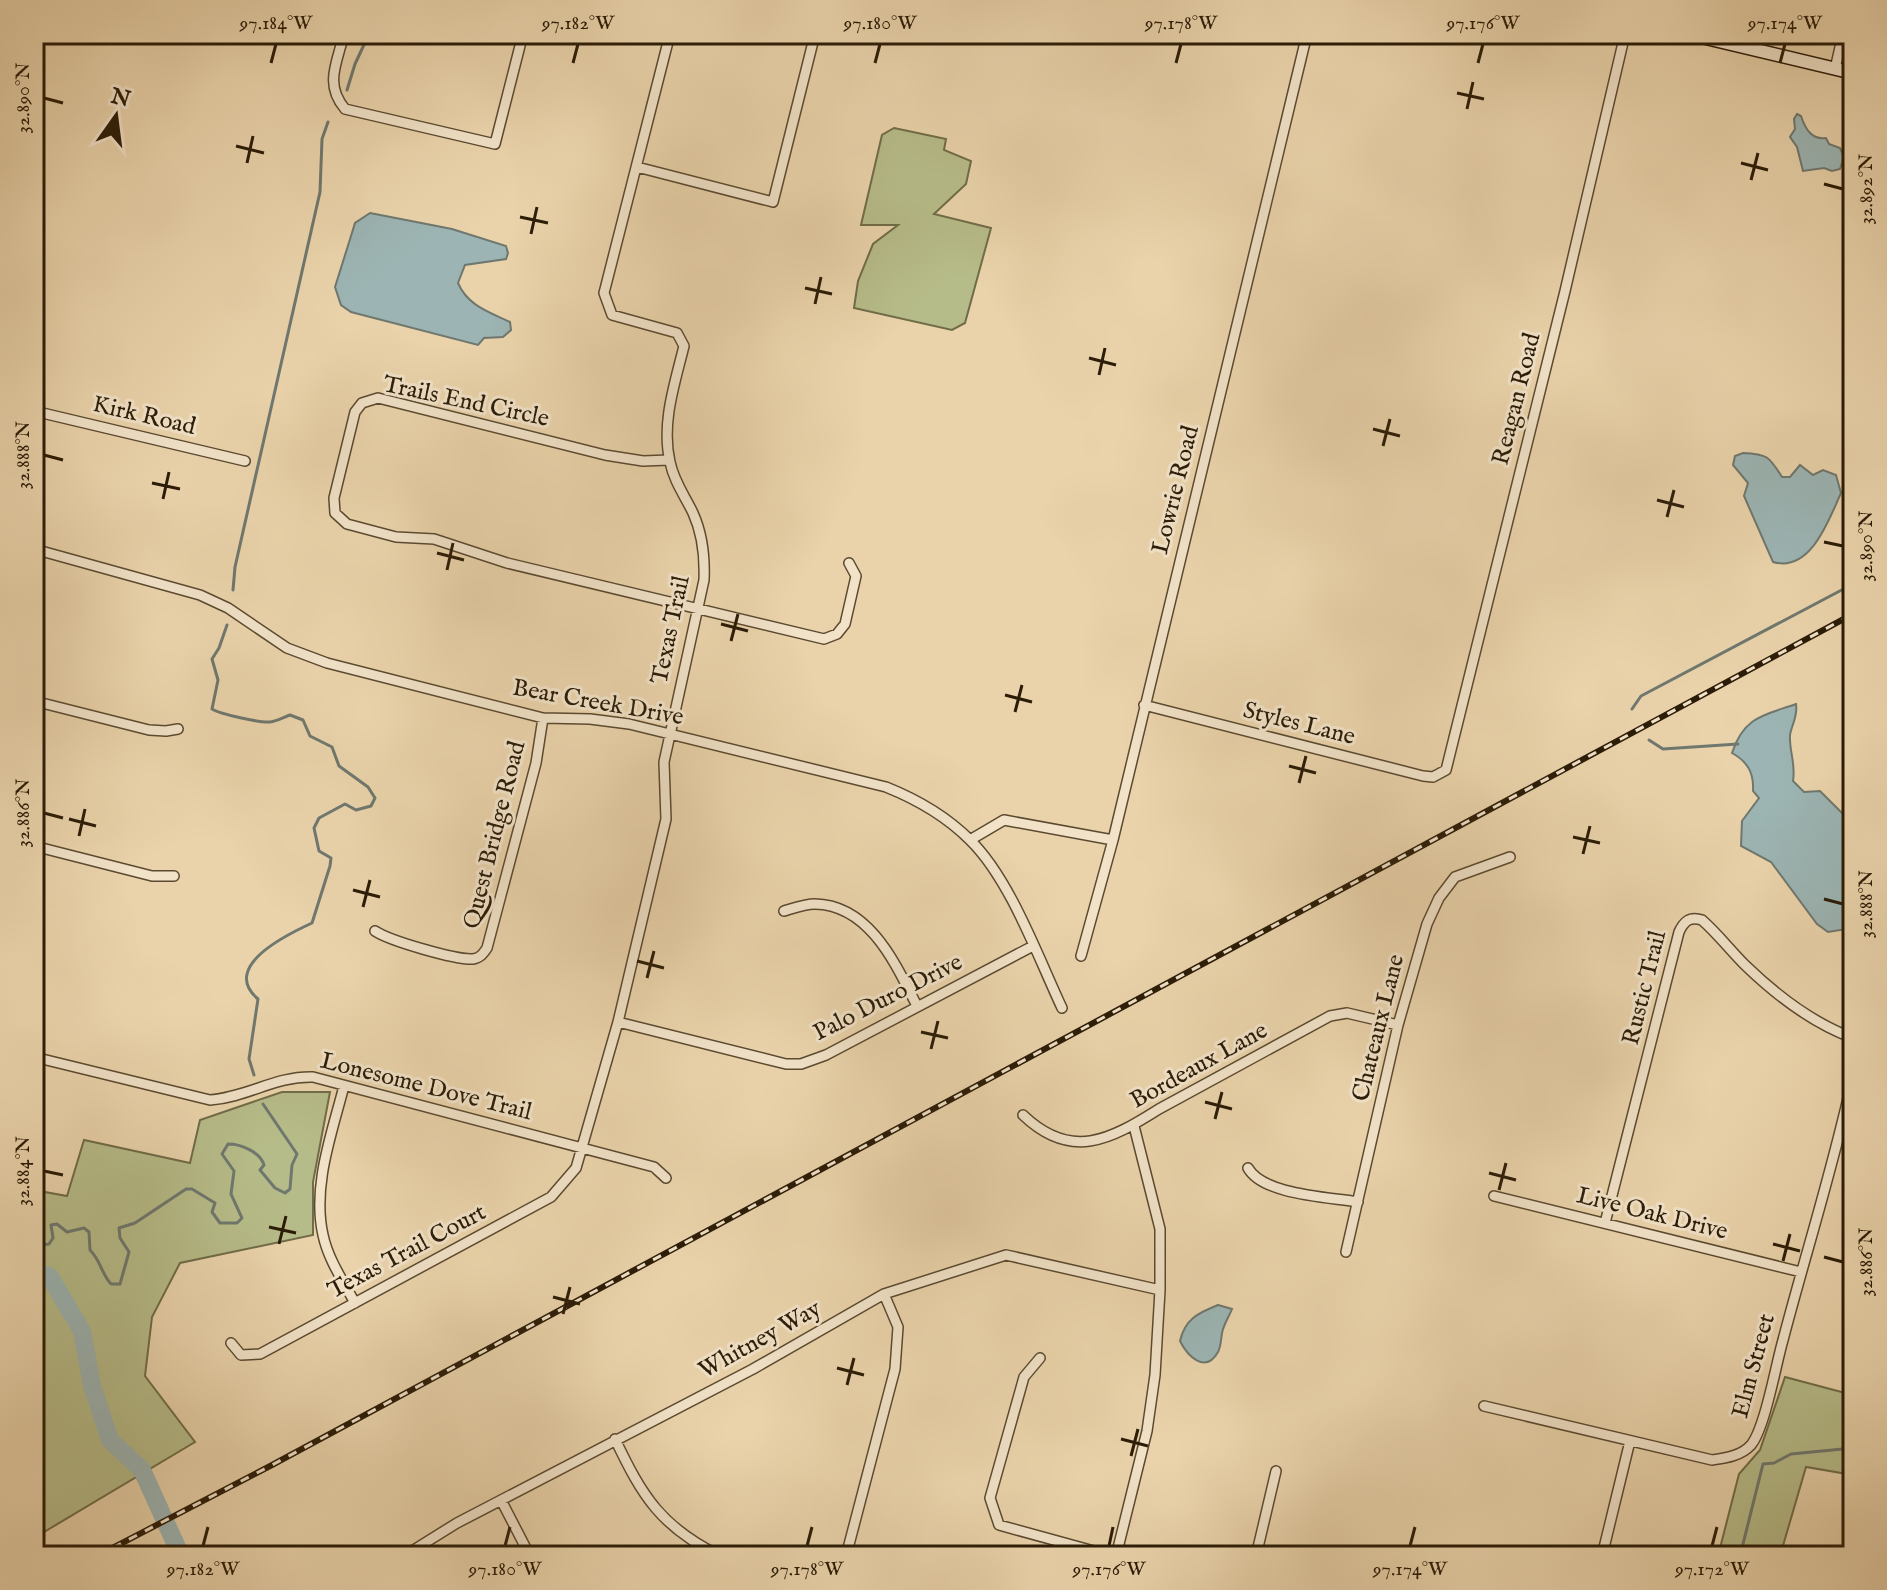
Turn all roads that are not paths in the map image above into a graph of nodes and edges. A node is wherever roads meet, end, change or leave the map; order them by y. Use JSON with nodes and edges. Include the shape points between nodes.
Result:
{"nodes":[{"id":1,"x":344,"y":34,"type":"edge"},
{"id":2,"x":523,"y":34,"type":"edge"},
{"id":3,"x":670,"y":34,"type":"edge"},
{"id":4,"x":815,"y":34,"type":"edge"},
{"id":5,"x":1307,"y":34,"type":"edge"},
{"id":6,"x":1625,"y":34,"type":"edge"},
{"id":7,"x":1689,"y":34,"type":"edge"},
{"id":8,"x":1843,"y":34,"type":"edge"},
{"id":9,"x":1835,"y":69,"type":"junction"},
{"id":10,"x":1853,"y":73,"type":"edge"},
{"id":11,"x":637,"y":167,"type":"junction"},
{"id":12,"x":34,"y":411,"type":"edge"},
{"id":13,"x":669,"y":460,"type":"junction"},
{"id":14,"x":245,"y":461,"type":"dead end"},
{"id":15,"x":34,"y":549,"type":"edge"},
{"id":16,"x":849,"y":563,"type":"dead end"},
{"id":17,"x":699,"y":609,"type":"junction"},
{"id":18,"x":34,"y":701,"type":"edge"},
{"id":19,"x":1144,"y":705,"type":"junction"},
{"id":20,"x":543,"y":718,"type":"junction"},
{"id":21,"x":178,"y":729,"type":"dead end"},
{"id":22,"x":670,"y":734,"type":"junction"},
{"id":23,"x":1443,"y":772,"type":"joint"},
{"id":24,"x":970,"y":840,"type":"junction"},
{"id":25,"x":1113,"y":840,"type":"junction"},
{"id":26,"x":34,"y":846,"type":"edge"},
{"id":27,"x":1510,"y":857,"type":"dead end"},
{"id":28,"x":174,"y":876,"type":"dead end"},
{"id":29,"x":784,"y":911,"type":"dead end"},
{"id":30,"x":375,"y":931,"type":"dead end"},
{"id":31,"x":1033,"y":946,"type":"junction"},
{"id":32,"x":1081,"y":956,"type":"dead end"},
{"id":33,"x":917,"y":1006,"type":"junction"},
{"id":34,"x":1062,"y":1008,"type":"dead end"},
{"id":35,"x":618,"y":1022,"type":"junction"},
{"id":36,"x":1398,"y":1025,"type":"junction"},
{"id":37,"x":1853,"y":1038,"type":"edge"},
{"id":38,"x":34,"y":1057,"type":"edge"},
{"id":39,"x":1853,"y":1076,"type":"edge"},
{"id":40,"x":344,"y":1086,"type":"junction"},
{"id":41,"x":1023,"y":1115,"type":"dead end"},
{"id":42,"x":1134,"y":1126,"type":"junction"},
{"id":43,"x":581,"y":1147,"type":"junction"},
{"id":44,"x":1248,"y":1168,"type":"dead end"},
{"id":45,"x":666,"y":1178,"type":"dead end"},
{"id":46,"x":1494,"y":1196,"type":"dead end"},
{"id":47,"x":1358,"y":1202,"type":"junction"},
{"id":48,"x":1605,"y":1223,"type":"junction"},
{"id":49,"x":1346,"y":1252,"type":"dead end"},
{"id":50,"x":1801,"y":1272,"type":"junction"},
{"id":51,"x":1160,"y":1290,"type":"junction"},
{"id":52,"x":884,"y":1294,"type":"junction"},
{"id":53,"x":355,"y":1303,"type":"junction"},
{"id":54,"x":231,"y":1343,"type":"dead end"},
{"id":55,"x":1040,"y":1358,"type":"dead end"},
{"id":56,"x":1484,"y":1406,"type":"dead end"},
{"id":57,"x":615,"y":1439,"type":"junction"},
{"id":58,"x":1630,"y":1441,"type":"junction"},
{"id":59,"x":1276,"y":1471,"type":"dead end"},
{"id":60,"x":501,"y":1500,"type":"junction"},
{"id":61,"x":404,"y":1556,"type":"edge"},
{"id":62,"x":530,"y":1556,"type":"edge"},
{"id":63,"x":720,"y":1556,"type":"edge"},
{"id":64,"x":846,"y":1556,"type":"edge"},
{"id":65,"x":1114,"y":1556,"type":"edge"},
{"id":66,"x":1256,"y":1556,"type":"edge"},
{"id":67,"x":1602,"y":1556,"type":"edge"}],
"edges":[{"from":1,"to":2,"type":"street","via":[[332,81],[334,97],[345,109],[495,144]]},
{"from":3,"to":11,"type":"street","name":"Texas Trail"},
{"from":4,"to":11,"type":"street","via":[[773,202]]},
{"from":5,"to":19,"type":"street","name":"Lowrie Road"},
{"from":6,"to":23,"type":"street","name":"Reagan Road"},
{"from":7,"to":9,"type":"main road"},
{"from":8,"to":9,"type":"street"},
{"from":9,"to":10,"type":"main road"},
{"from":11,"to":13,"type":"street","name":"Texas Trail","via":[[604,293],[612,315],[677,333],[684,346],[669,405]]},
{"from":12,"to":14,"type":"street","name":"Kirk Road"},
{"from":13,"to":17,"type":"street","name":"Texas Trail","via":[[705,555]]},
{"from":13,"to":17,"type":"street","name":"Trails End Circle","via":[[605,455],[378,398],[362,403],[355,412],[335,513],[347,524],[396,537],[434,539],[507,563]]},
{"from":15,"to":20,"type":"street","name":"Bear Creek Drive","via":[[200,595],[315,660]]},
{"from":16,"to":17,"type":"street","via":[[856,576],[845,624],[824,639]]},
{"from":17,"to":22,"type":"street","name":"Texas Trail"},
{"from":18,"to":21,"type":"street","via":[[149,730]]},
{"from":19,"to":23,"type":"street","name":"Styles Lane","via":[[1423,776]]},
{"from":19,"to":25,"type":"street","name":"Lowrie Road"},
{"from":20,"to":22,"type":"street","name":"Bear Creek Drive","via":[[609,721]]},
{"from":20,"to":30,"type":"street","name":"Quest Bridge Road","via":[[487,948],[477,958],[463,958]]},
{"from":22,"to":24,"type":"street","name":"Bear Creek Drive","via":[[886,787],[923,805]]},
{"from":22,"to":35,"type":"street","name":"Texas Trail","via":[[664,762],[666,819]]},
{"from":24,"to":25,"type":"street","via":[[1004,820]]},
{"from":24,"to":31,"type":"street","name":"Bear Creek Drive","via":[[1002,883]]},
{"from":25,"to":32,"type":"street","name":"Lowrie Road"},
{"from":26,"to":28,"type":"street","via":[[152,876]]},
{"from":27,"to":36,"type":"street","name":"Chateaux Lane","via":[[1455,877],[1439,898]]},
{"from":29,"to":33,"type":"street","via":[[818,904],[859,921],[883,945]]},
{"from":31,"to":33,"type":"street","name":"Palo Duro Drive"},
{"from":31,"to":34,"type":"street","name":"Bear Creek Drive"},
{"from":33,"to":35,"type":"street","name":"Palo Duro Drive","via":[[801,1064]]},
{"from":35,"to":43,"type":"street","name":"Texas Trail"},
{"from":36,"to":42,"type":"street","name":"Bordeaux Lane","via":[[1347,1013],[1330,1016]]},
{"from":36,"to":47,"type":"street","name":"Chateaux Lane"},
{"from":37,"to":48,"type":"street","name":"Rustic Trail","via":[[1822,1025],[1776,991],[1702,920],[1687,920],[1679,932]]},
{"from":38,"to":40,"type":"street","name":"Lonesome Dove Trail","via":[[210,1100],[230,1099],[293,1077]]},
{"from":39,"to":50,"type":"street","name":"Elm Street","via":[[1836,1156]]},
{"from":40,"to":43,"type":"street","name":"Lonesome Dove Trail"},
{"from":40,"to":53,"type":"street","via":[[319,1207],[331,1258]]},
{"from":41,"to":42,"type":"street","name":"Bordeaux Lane","via":[[1053,1137],[1074,1142],[1099,1140]]},
{"from":42,"to":51,"type":"street","via":[[1160,1229]]},
{"from":43,"to":45,"type":"street","name":"Lonesome Dove Trail","via":[[654,1167]]},
{"from":43,"to":53,"type":"street","name":"Texas Trail Court","via":[[576,1168],[551,1197]]},
{"from":44,"to":47,"type":"street","via":[[1258,1181],[1275,1188]]},
{"from":46,"to":48,"type":"street","name":"Live Oak Drive"},
{"from":47,"to":49,"type":"street","name":"Chateaux Lane"},
{"from":48,"to":50,"type":"street","name":"Live Oak Drive"},
{"from":50,"to":58,"type":"street","name":"Elm Street","via":[[1762,1420],[1750,1446],[1712,1460]]},
{"from":51,"to":52,"type":"street","name":"Whitney Way","via":[[1006,1255]]},
{"from":51,"to":65,"type":"street","via":[[1147,1431]]},
{"from":52,"to":57,"type":"street","name":"Whitney Way"},
{"from":52,"to":64,"type":"street","via":[[898,1327],[895,1369]]},
{"from":53,"to":54,"type":"street","name":"Texas Trail Court","via":[[260,1354],[241,1355]]},
{"from":55,"to":65,"type":"street","via":[[1024,1377],[990,1498],[999,1525]]},
{"from":56,"to":58,"type":"street","name":"Elm Street"},
{"from":57,"to":60,"type":"street","name":"Whitney Way"},
{"from":57,"to":63,"type":"street","via":[[650,1504],[695,1544]]},
{"from":58,"to":67,"type":"street"},
{"from":59,"to":66,"type":"street"},
{"from":60,"to":61,"type":"street","name":"Whitney Way"},
{"from":60,"to":62,"type":"street"}]}
